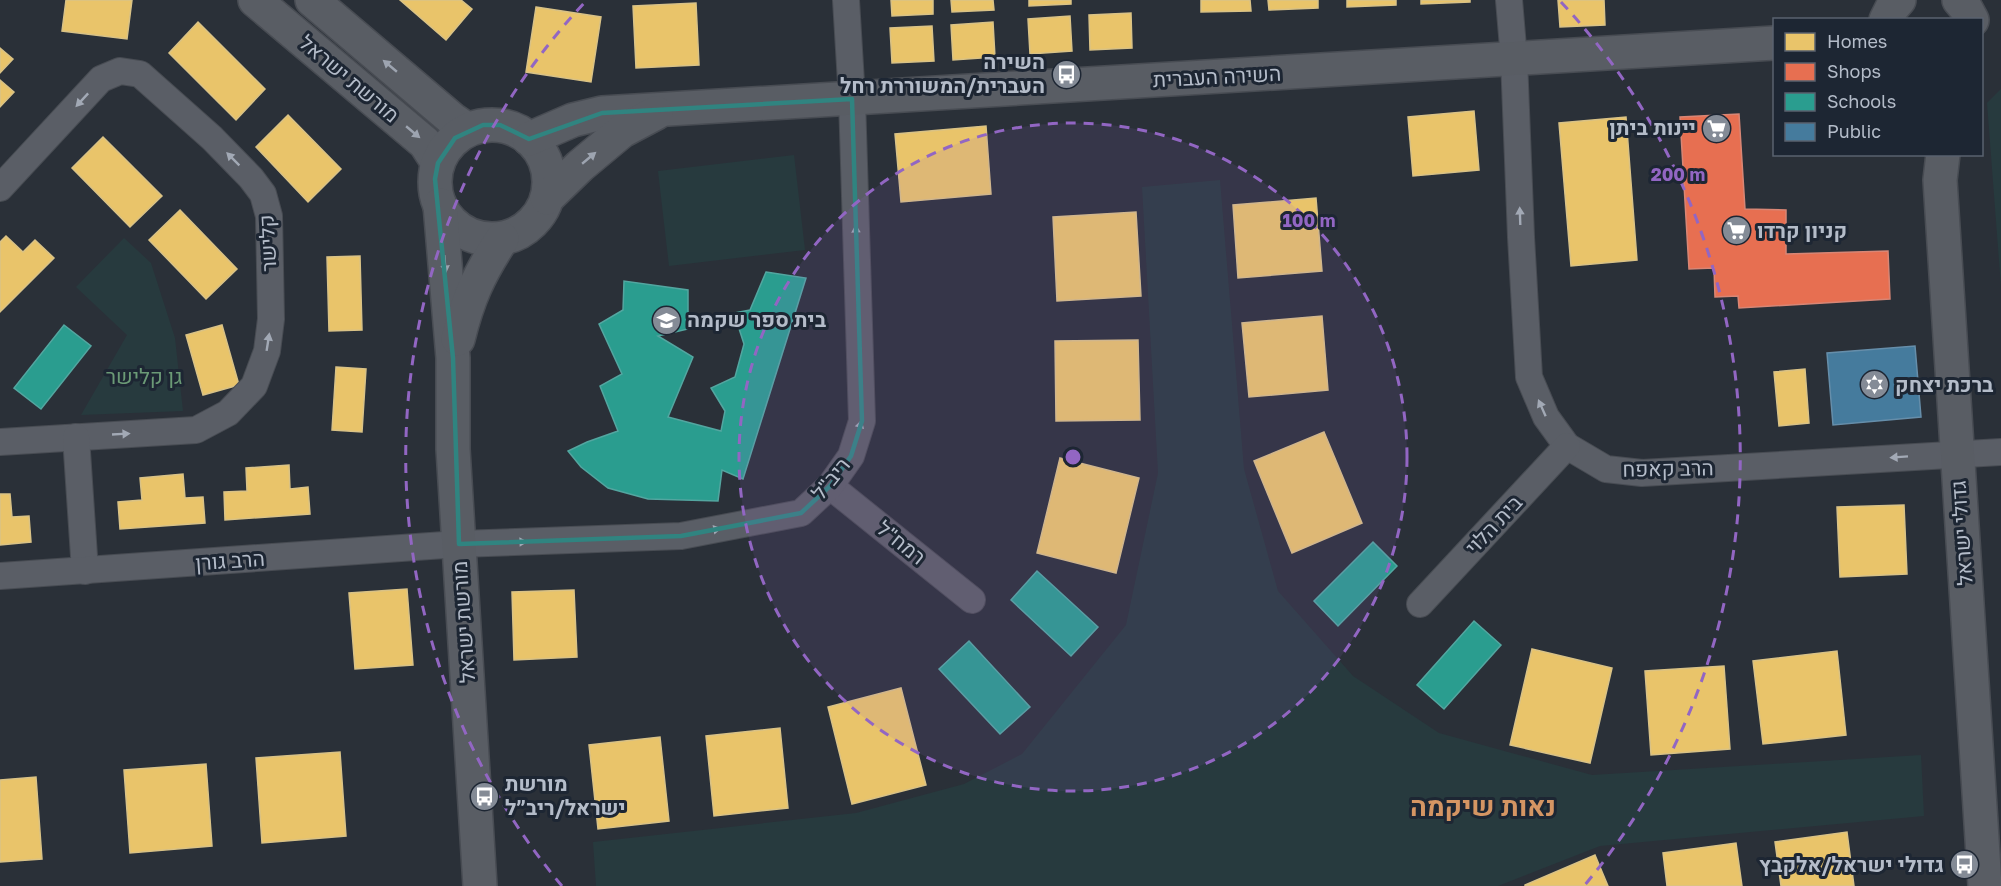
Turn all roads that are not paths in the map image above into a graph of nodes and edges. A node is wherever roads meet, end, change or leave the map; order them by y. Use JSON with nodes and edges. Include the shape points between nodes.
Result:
{"nodes":[{"id":1,"x":255,"y":0,"type":"edge"},
{"id":2,"x":312,"y":0,"type":"edge"},
{"id":3,"x":846,"y":0,"type":"edge"},
{"id":4,"x":1509,"y":0,"type":"edge"},
{"id":5,"x":1959,"y":0,"type":"edge"},
{"id":6,"x":1971,"y":18,"type":"edge"},
{"id":7,"x":1773,"y":43,"type":"edge"},
{"id":8,"x":1514,"y":59,"type":"junction"},
{"id":9,"x":852,"y":99,"type":"junction"},
{"id":10,"x":660,"y":111,"type":"junction"},
{"id":11,"x":468,"y":130,"type":"junction"},
{"id":12,"x":529,"y":139,"type":"junction"},
{"id":13,"x":438,"y":163,"type":"junction"},
{"id":14,"x":1939,"y":163,"type":"edge"},
{"id":15,"x":0,"y":188,"type":"edge"},
{"id":16,"x":547,"y":198,"type":"junction"},
{"id":17,"x":440,"y":206,"type":"junction"},
{"id":18,"x":502,"y":238,"type":"junction"},
{"id":19,"x":453,"y":358,"type":"junction"},
{"id":20,"x":76,"y":437,"type":"junction"},
{"id":21,"x":0,"y":442,"type":"edge"},
{"id":22,"x":1567,"y":446,"type":"junction"},
{"id":23,"x":2001,"y":452,"type":"edge"},
{"id":24,"x":1957,"y":453,"type":"junction"},
{"id":25,"x":830,"y":486,"type":"junction"},
{"id":26,"x":459,"y":544,"type":"junction"},
{"id":27,"x":85,"y":571,"type":"junction"},
{"id":28,"x":0,"y":576,"type":"edge"},
{"id":29,"x":972,"y":600,"type":"dead end"},
{"id":30,"x":1420,"y":604,"type":"dead end"},
{"id":31,"x":480,"y":886,"type":"edge"},
{"id":32,"x":1984,"y":886,"type":"edge"}],
"edges":[{"from":1,"to":13,"type":"street","name":"מורשת ישראל","one_way":true,"via":[[425,143]]},
{"from":11,"to":2,"type":"street","name":"מורשת ישראל","one_way":true},
{"from":3,"to":9,"type":"street","name":"ריב\"ל"},
{"from":4,"to":8,"type":"street","name":"הרב קאפח"},
{"from":5,"to":6,"type":"street"},
{"from":7,"to":8,"type":"street","name":"השירה העברית"},
{"from":8,"to":9,"type":"street","name":"השירה העברית"},
{"from":22,"to":8,"type":"street","name":"הרב קאפח","one_way":true,"via":[[1546,417],[1529,377]]},
{"from":9,"to":10,"type":"street","name":"השירה העברית"},
{"from":25,"to":9,"type":"street","name":"ריב\"ל","one_way":true,"via":[[851,456],[862,421]]},
{"from":10,"to":12,"type":"street","name":"השירה העברית","via":[[602,113],[573,120]]},
{"from":16,"to":10,"type":"street","name":"השירה העברית","one_way":true,"via":[[622,131]]},
{"from":11,"to":12,"type":"street","via":[[500,125]]},
{"from":11,"to":13,"type":"street","via":[[455,138]]},
{"from":12,"to":16,"type":"street","via":[[547,166]]},
{"from":13,"to":17,"type":"street","via":[[435,193]]},
{"from":14,"to":24,"type":"street","name":"גדולי ישראל"},
{"from":20,"to":15,"type":"street","name":"קלישר","one_way":true,"via":[[196,430],[228,413],[254,386],[267,351],[271,319],[270,216],[263,194],[212,138],[140,74],[120,71],[101,79]]},
{"from":16,"to":18,"type":"street","via":[[530,225]]},
{"from":17,"to":18,"type":"street","via":[[458,229],[472,236]]},
{"from":17,"to":19,"type":"street","name":"מורשת ישראל","one_way":true},
{"from":18,"to":19,"type":"street","name":"מורשת ישראל","via":[[483,267],[466,306]]},
{"from":19,"to":26,"type":"street","name":"מורשת ישראל"},
{"from":20,"to":21,"type":"street","name":"קלישר"},
{"from":20,"to":27,"type":"street"},
{"from":24,"to":22,"type":"street","name":"הרב קאפח","one_way":true,"via":[[1642,473],[1606,469]]},
{"from":22,"to":30,"type":"street","name":"בית הלוי"},
{"from":23,"to":24,"type":"street","name":"הרב קאפח"},
{"from":24,"to":32,"type":"street","name":"גדולי ישראל"},
{"from":26,"to":25,"type":"street","name":"ריב\"ל","one_way":true,"via":[[681,536],[801,513]]},
{"from":25,"to":29,"type":"street","name":"רמח\"ל"},
{"from":26,"to":27,"type":"street","name":"הרב גורן"},
{"from":26,"to":31,"type":"street","name":"מורשת ישראל"},
{"from":27,"to":28,"type":"street","name":"הרב גורן"}]}
